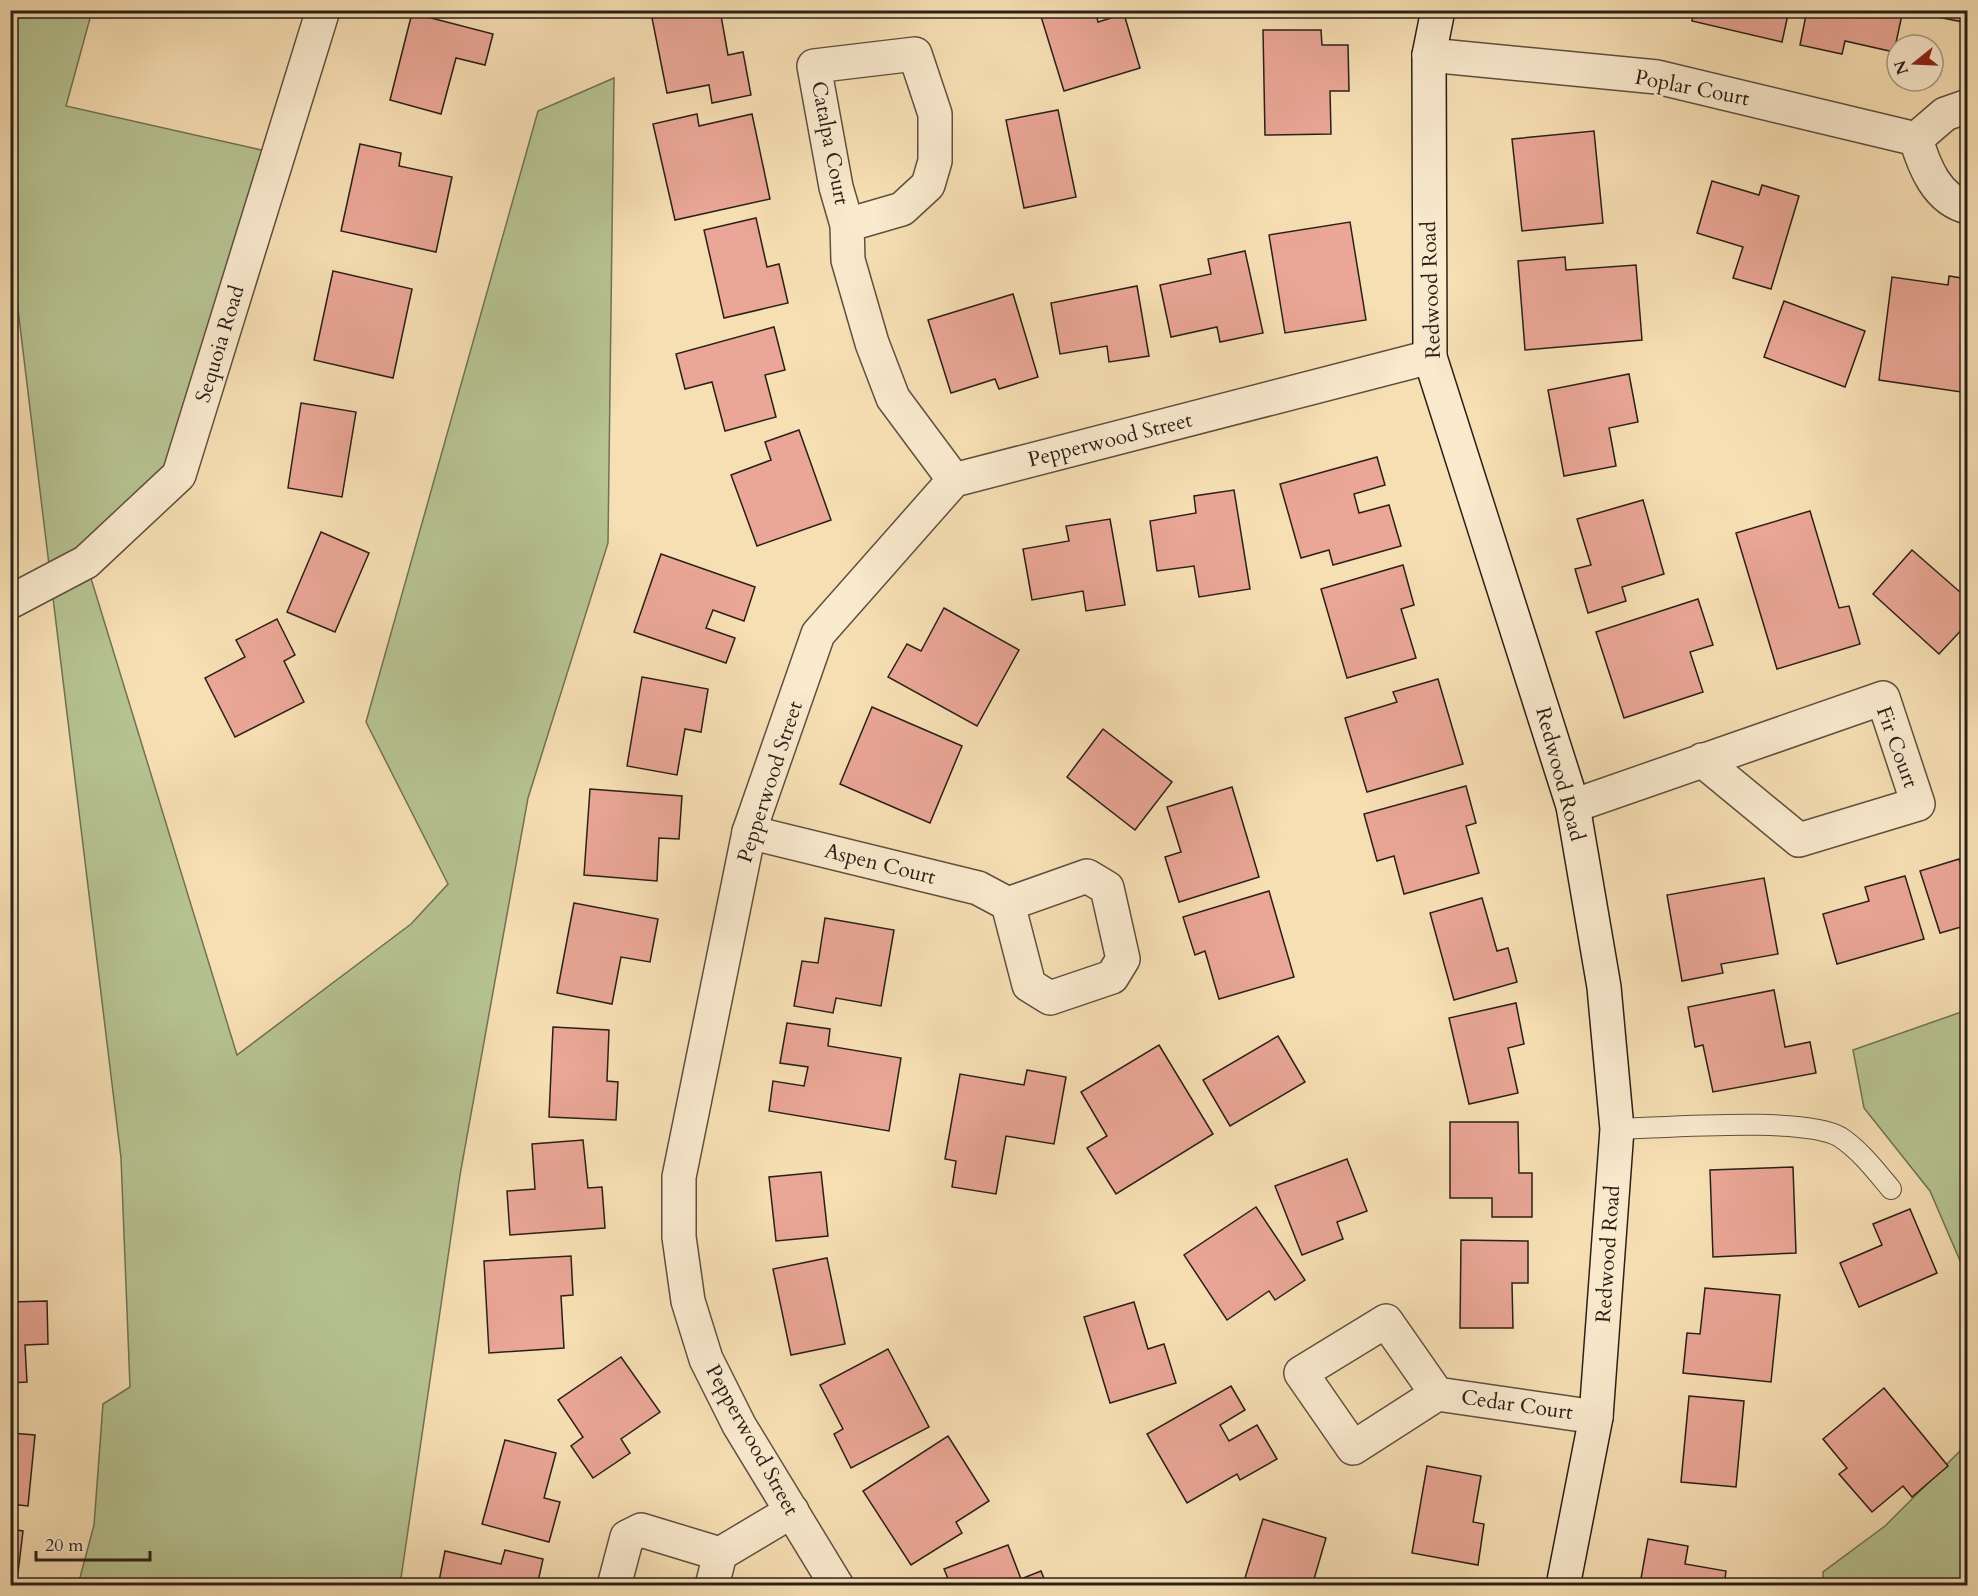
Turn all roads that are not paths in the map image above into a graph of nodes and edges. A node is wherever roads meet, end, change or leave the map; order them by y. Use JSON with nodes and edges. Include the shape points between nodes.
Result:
{"nodes":[{"id":1,"x":323,"y":10,"type":"edge"},
{"id":2,"x":1438,"y":10,"type":"edge"},
{"id":3,"x":1429,"y":55,"type":"junction"},
{"id":4,"x":1968,"y":106,"type":"edge"},
{"id":5,"x":1916,"y":139,"type":"junction"},
{"id":6,"x":1968,"y":207,"type":"edge"},
{"id":7,"x":847,"y":225,"type":"junction"},
{"id":8,"x":1430,"y":357,"type":"junction"},
{"id":9,"x":954,"y":480,"type":"junction"},
{"id":10,"x":10,"y":602,"type":"edge"},
{"id":11,"x":1702,"y":760,"type":"junction"},
{"id":12,"x":1573,"y":806,"type":"junction"},
{"id":13,"x":749,"y":832,"type":"junction"},
{"id":14,"x":1008,"y":904,"type":"dead end"},
{"id":15,"x":1617,"y":1129,"type":"junction"},
{"id":16,"x":1891,"y":1189,"type":"dead end"},
{"id":17,"x":1437,"y":1394,"type":"dead end"},
{"id":18,"x":1596,"y":1417,"type":"junction"},
{"id":19,"x":792,"y":1511,"type":"junction"},
{"id":20,"x":720,"y":1554,"type":"junction"},
{"id":21,"x":614,"y":1586,"type":"edge"},
{"id":22,"x":712,"y":1586,"type":"edge"},
{"id":23,"x":837,"y":1586,"type":"edge"},
{"id":24,"x":1563,"y":1586,"type":"edge"}],
"edges":[{"from":1,"to":10,"type":"street","name":"Sequoia Road","via":[[179,475],[86,562]]},
{"from":2,"to":3,"type":"street","name":"Redwood Road"},
{"from":3,"to":5,"type":"street","name":"Poplar Court","via":[[1657,77]]},
{"from":3,"to":8,"type":"street","name":"Redwood Road"},
{"from":4,"to":5,"type":"street","via":[[1945,114]]},
{"from":5,"to":6,"type":"street","via":[[1942,193]]},
{"from":7,"to":7,"type":"street","name":"Catalpa Court","via":[[902,209],[928,185],[935,161],[935,114],[915,54],[814,66]]},
{"from":7,"to":9,"type":"street","name":"Catalpa Court","via":[[848,260],[893,398]]},
{"from":8,"to":9,"type":"street","name":"Pepperwood Street"},
{"from":8,"to":12,"type":"street","name":"Redwood Road"},
{"from":9,"to":13,"type":"street","name":"Pepperwood Street","via":[[818,634]]},
{"from":11,"to":11,"type":"street","name":"Fir Court","via":[[1883,698],[1918,804],[1799,840]]},
{"from":11,"to":12,"type":"street","name":"Fir Court"},
{"from":12,"to":15,"type":"street","name":"Redwood Road","via":[[1604,987]]},
{"from":13,"to":14,"type":"street","name":"Aspen Court","via":[[978,888]]},
{"from":13,"to":19,"type":"street","name":"Pepperwood Street","via":[[679,1177],[679,1237],[688,1301],[706,1359],[739,1425]]},
{"from":15,"to":16,"type":"lane","via":[[1803,1126],[1838,1136],[1860,1153]]},
{"from":15,"to":18,"type":"street","name":"Redwood Road"},
{"from":17,"to":18,"type":"street","name":"Cedar Court"},
{"from":18,"to":24,"type":"street","name":"Redwood Road"},
{"from":19,"to":20,"type":"street"},
{"from":19,"to":23,"type":"street","name":"Pepperwood Street"},
{"from":20,"to":21,"type":"street","via":[[641,1530],[627,1538]]},
{"from":20,"to":22,"type":"street"}]}
